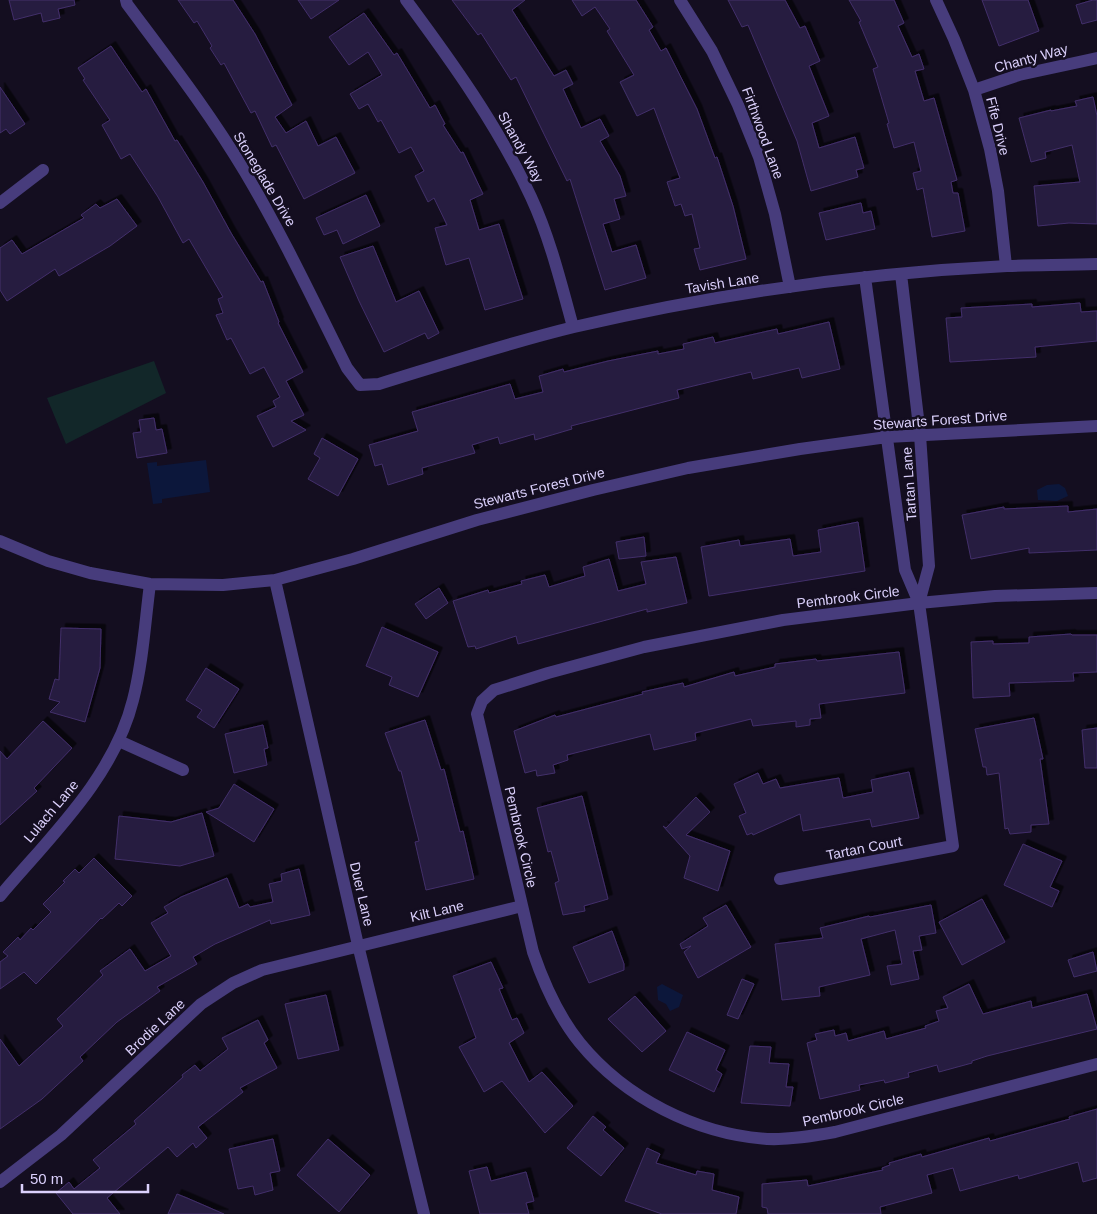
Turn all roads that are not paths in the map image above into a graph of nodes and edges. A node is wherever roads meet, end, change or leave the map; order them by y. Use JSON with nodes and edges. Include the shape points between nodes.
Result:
{"nodes":[{"id":1,"x":126,"y":0,"type":"edge"},
{"id":2,"x":406,"y":0,"type":"edge"},
{"id":3,"x":680,"y":0,"type":"edge"},
{"id":4,"x":936,"y":0,"type":"edge"},
{"id":5,"x":1097,"y":58,"type":"edge"},
{"id":6,"x":974,"y":90,"type":"junction"},
{"id":7,"x":44,"y":170,"type":"dead end"},
{"id":8,"x":0,"y":203,"type":"edge"},
{"id":9,"x":1097,"y":264,"type":"edge"},
{"id":10,"x":1006,"y":266,"type":"junction"},
{"id":11,"x":901,"y":274,"type":"junction"},
{"id":12,"x":865,"y":277,"type":"junction"},
{"id":13,"x":790,"y":287,"type":"junction"},
{"id":14,"x":573,"y":327,"type":"junction"},
{"id":15,"x":360,"y":385,"type":"joint"},
{"id":16,"x":1097,"y":426,"type":"edge"},
{"id":17,"x":920,"y":435,"type":"junction"},
{"id":18,"x":886,"y":437,"type":"junction"},
{"id":19,"x":0,"y":541,"type":"edge"},
{"id":20,"x":275,"y":580,"type":"junction"},
{"id":21,"x":150,"y":584,"type":"junction"},
{"id":22,"x":1097,"y":593,"type":"edge"},
{"id":23,"x":919,"y":603,"type":"junction"},
{"id":24,"x":119,"y":741,"type":"junction"},
{"id":25,"x":183,"y":770,"type":"dead end"},
{"id":26,"x":953,"y":846,"type":"joint"},
{"id":27,"x":780,"y":879,"type":"dead end"},
{"id":28,"x":0,"y":896,"type":"edge"},
{"id":29,"x":522,"y":906,"type":"junction"},
{"id":30,"x":358,"y":945,"type":"junction"},
{"id":31,"x":1097,"y":1064,"type":"edge"},
{"id":32,"x":0,"y":1182,"type":"edge"},
{"id":33,"x":424,"y":1214,"type":"edge"}],
"edges":[{"from":1,"to":15,"type":"street","name":"Stoneglade Drive","via":[[196,96],[245,172],[281,235],[347,368]]},
{"from":2,"to":14,"type":"street","name":"Shandy Way","via":[[471,91],[506,149],[548,240]]},
{"from":3,"to":13,"type":"street","name":"Firthwood Lane","via":[[712,51],[742,113],[775,214]]},
{"from":4,"to":6,"type":"street","name":"Fife Drive"},
{"from":5,"to":6,"type":"street","name":"Chanty Way","via":[[1019,75]]},
{"from":6,"to":10,"type":"street","name":"Fife Drive","via":[[998,191]]},
{"from":7,"to":8,"type":"street"},
{"from":9,"to":10,"type":"street","name":"Tavish Lane"},
{"from":10,"to":11,"type":"street","name":"Tavish Lane"},
{"from":11,"to":12,"type":"street","name":"Tavish Lane"},
{"from":11,"to":17,"type":"street","name":"Tartan Lane"},
{"from":12,"to":13,"type":"street","name":"Tavish Lane"},
{"from":12,"to":18,"type":"street","name":"Tartan Lane"},
{"from":13,"to":14,"type":"street","name":"Tavish Lane","via":[[699,301]]},
{"from":14,"to":15,"type":"street","name":"Tavish Lane","via":[[379,384]]},
{"from":16,"to":17,"type":"street","name":"Stewarts Forest Drive"},
{"from":17,"to":18,"type":"street","name":"Stewarts Forest Drive"},
{"from":17,"to":23,"type":"street","name":"Tartan Lane","via":[[929,566]]},
{"from":18,"to":20,"type":"street","name":"Stewarts Forest Drive","via":[[688,468],[602,487]]},
{"from":18,"to":23,"type":"street","name":"Tartan Lane","via":[[905,570]]},
{"from":19,"to":21,"type":"street","name":"Stewarts Forest Drive","via":[[48,561]]},
{"from":20,"to":21,"type":"street","name":"Stewarts Forest Drive","via":[[223,585]]},
{"from":20,"to":30,"type":"street","name":"Duer Lane"},
{"from":21,"to":24,"type":"street","name":"Lulach Lane","via":[[140,668]]},
{"from":22,"to":23,"type":"street","name":"Pembrook Circle","via":[[995,596]]},
{"from":23,"to":26,"type":"street","name":"Tartan Lane"},
{"from":23,"to":29,"type":"street","name":"Pembrook Circle","via":[[783,620],[644,647],[507,685],[489,694],[477,714]]},
{"from":24,"to":25,"type":"street"},
{"from":24,"to":28,"type":"street","name":"Lulach Lane","via":[[80,802]]},
{"from":26,"to":27,"type":"street","name":"Tartan Court"},
{"from":29,"to":30,"type":"street","name":"Kilt Lane"},
{"from":29,"to":31,"type":"street","name":"Pembrook Circle","via":[[546,989],[578,1042],[599,1065],[659,1107],[688,1121],[739,1136],[769,1139],[827,1134]]},
{"from":30,"to":32,"type":"street","name":"Brodie Lane","via":[[262,970],[225,988],[201,1004],[61,1135]]},
{"from":30,"to":33,"type":"street","name":"Duer Lane"}]}
